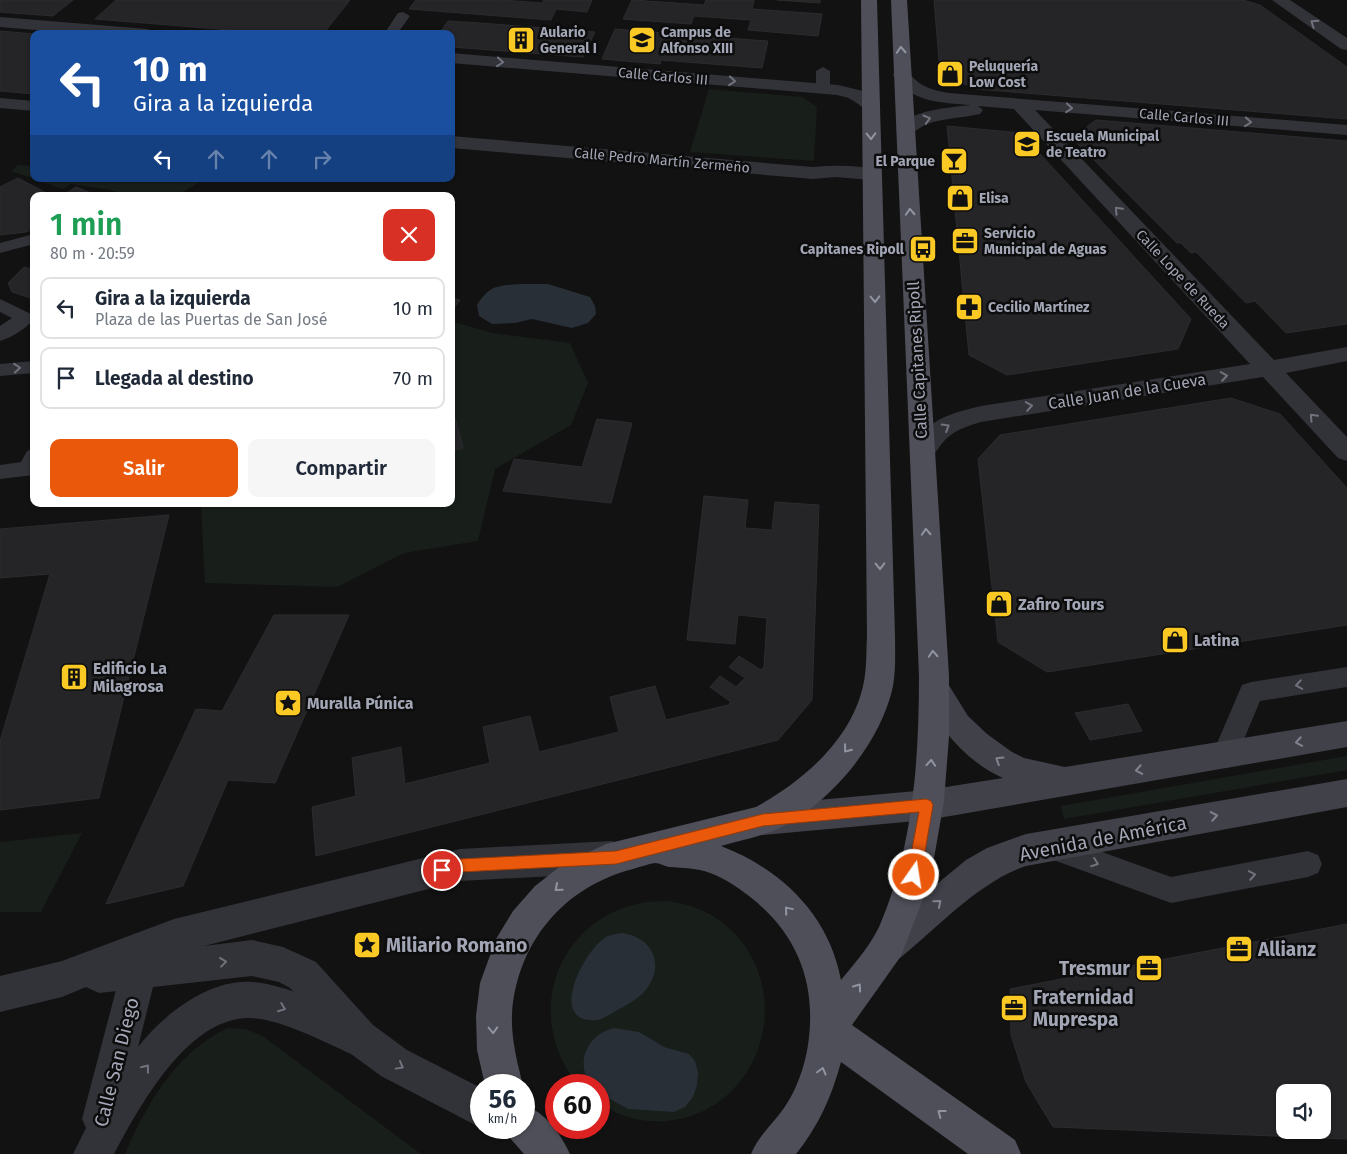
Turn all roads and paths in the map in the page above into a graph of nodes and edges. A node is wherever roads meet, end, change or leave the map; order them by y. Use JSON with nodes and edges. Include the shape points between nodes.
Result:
{"nodes":[{"id":1,"x":869,"y":0,"type":"edge"},
{"id":2,"x":899,"y":0,"type":"edge"},
{"id":3,"x":1280,"y":0,"type":"edge"},
{"id":4,"x":403,"y":16,"type":"dead end"},
{"id":5,"x":0,"y":22,"type":"edge"},
{"id":6,"x":98,"y":30,"type":"edge"},
{"id":7,"x":393,"y":30,"type":"edge"},
{"id":8,"x":1347,"y":45,"type":"edge"},
{"id":9,"x":455,"y":58,"type":"edge"},
{"id":10,"x":823,"y":70,"type":"dead end"},
{"id":11,"x":902,"y":75,"type":"junction"},
{"id":12,"x":823,"y":88,"type":"junction"},
{"id":13,"x":0,"y":103,"type":"edge"},
{"id":14,"x":1020,"y":104,"type":"junction"},
{"id":15,"x":30,"y":106,"type":"edge"},
{"id":16,"x":871,"y":106,"type":"junction"},
{"id":17,"x":905,"y":130,"type":"junction"},
{"id":18,"x":1347,"y":130,"type":"edge"},
{"id":19,"x":455,"y":142,"type":"edge"},
{"id":20,"x":872,"y":174,"type":"junction"},
{"id":21,"x":30,"y":241,"type":"edge"},
{"id":22,"x":1,"y":248,"type":"edge"},
{"id":23,"x":30,"y":254,"type":"edge"},
{"id":24,"x":0,"y":305,"type":"edge"},
{"id":25,"x":0,"y":335,"type":"edge"},
{"id":26,"x":1347,"y":354,"type":"edge"},
{"id":27,"x":30,"y":367,"type":"edge"},
{"id":28,"x":1268,"y":369,"type":"junction"},
{"id":29,"x":0,"y":370,"type":"edge"},
{"id":30,"x":1347,"y":452,"type":"edge"},
{"id":31,"x":922,"y":454,"type":"junction"},
{"id":32,"x":30,"y":462,"type":"edge"},
{"id":33,"x":0,"y":472,"type":"edge"},
{"id":34,"x":1347,"y":676,"type":"edge"},
{"id":35,"x":934,"y":688,"type":"junction"},
{"id":36,"x":1347,"y":734,"type":"edge"},
{"id":37,"x":1225,"y":755,"type":"junction"},
{"id":38,"x":1080,"y":780,"type":"junction"},
{"id":39,"x":1347,"y":793,"type":"edge"},
{"id":40,"x":926,"y":805,"type":"junction"},
{"id":41,"x":763,"y":820,"type":"junction"},
{"id":42,"x":1050,"y":846,"type":"junction"},
{"id":43,"x":631,"y":854,"type":"junction"},
{"id":44,"x":1308,"y":864,"type":"dead end"},
{"id":45,"x":888,"y":946,"type":"junction"},
{"id":46,"x":132,"y":963,"type":"junction"},
{"id":47,"x":0,"y":994,"type":"edge"},
{"id":48,"x":829,"y":1028,"type":"junction"},
{"id":49,"x":360,"y":1038,"type":"junction"},
{"id":50,"x":501,"y":1074,"type":"edge"},
{"id":51,"x":470,"y":1103,"type":"edge"},
{"id":52,"x":807,"y":1108,"type":"junction"},
{"id":53,"x":93,"y":1154,"type":"edge"},
{"id":54,"x":771,"y":1154,"type":"edge"},
{"id":55,"x":800,"y":1154,"type":"edge"},
{"id":56,"x":1001,"y":1154,"type":"edge"}],
"edges":[{"from":1,"to":16,"type":"main road"},
{"from":11,"to":2,"type":"main road","name":"Calle Capitanes Ripoll","one_way":true},
{"from":8,"to":3,"type":"street","one_way":true},
{"from":4,"to":7,"type":"lane"},
{"from":5,"to":6,"type":"street"},
{"from":9,"to":12,"type":"street","name":"Calle Carlos III","one_way":true},
{"from":10,"to":12,"type":"lane"},
{"from":11,"to":14,"type":"street","name":"Calle Carlos III","via":[[917,90],[940,97]]},
{"from":11,"to":17,"type":"main road","name":"Calle Capitanes Ripoll"},
{"from":12,"to":16,"type":"street","name":"Calle Carlos III","via":[[857,95]]},
{"from":13,"to":15,"type":"street"},
{"from":17,"to":14,"type":"street","name":"Calle Carlos III","one_way":true,"via":[[929,118],[951,113]]},
{"from":14,"to":18,"type":"street","name":"Calle Carlos III","one_way":true},
{"from":28,"to":14,"type":"street","name":"Calle Lope de Rueda","one_way":true},
{"from":16,"to":20,"type":"main road","one_way":true},
{"from":31,"to":17,"type":"main road","name":"Calle Capitanes Ripoll","one_way":true},
{"from":19,"to":20,"type":"street","name":"Calle Pedro Martín Zermeño","via":[[814,173]]},
{"from":20,"to":41,"type":"main road","one_way":true,"via":[[881,636],[878,687],[872,707],[855,738],[824,775],[799,799]]},
{"from":21,"to":22,"type":"lane"},
{"from":22,"to":23,"type":"lane"},
{"from":24,"to":25,"type":"lane","via":[[25,318]]},
{"from":26,"to":28,"type":"street","name":"Calle Juan de la Cueva"},
{"from":29,"to":27,"type":"lane","one_way":true},
{"from":30,"to":28,"type":"street","name":"Calle Lope de Rueda","one_way":true},
{"from":31,"to":28,"type":"street","name":"Calle Juan de la Cueva","one_way":true,"via":[[925,443],[936,433],[950,424],[981,414]]},
{"from":35,"to":31,"type":"main road","name":"Calle Capitanes Ripoll","one_way":true},
{"from":32,"to":33,"type":"lane"},
{"from":34,"to":37,"type":"lane","one_way":true,"via":[[1251,692]]},
{"from":38,"to":35,"type":"main road","one_way":true,"via":[[1036,775],[1000,762],[957,725]]},
{"from":40,"to":35,"type":"main road","name":"Calle Capitanes Ripoll","one_way":true},
{"from":36,"to":37,"type":"main road","one_way":true},
{"from":37,"to":38,"type":"main road","one_way":true},
{"from":38,"to":40,"type":"main road"},
{"from":42,"to":39,"type":"main road","name":"Avenida de América","one_way":true},
{"from":40,"to":41,"type":"main road"},
{"from":40,"to":45,"type":"main road","name":"Calle Capitanes Ripoll","via":[[918,860],[906,904]]},
{"from":41,"to":43,"type":"main road"},
{"from":42,"to":44,"type":"lane","one_way":true,"via":[[1171,890]]},
{"from":45,"to":42,"type":"main road","name":"Avenida de América","one_way":true,"via":[[978,871],[999,859]]},
{"from":43,"to":46,"type":"street","via":[[460,866],[400,879]]},
{"from":48,"to":43,"type":"main road","one_way":true,"via":[[825,987],[811,944],[795,918],[770,891],[753,878],[715,859],[680,852]]},
{"from":43,"to":50,"type":"main road","one_way":true,"via":[[586,869],[559,886],[528,918],[511,946],[499,978],[493,1013],[495,1048]]},
{"from":48,"to":45,"type":"main road","name":"Calle Capitanes Ripoll","one_way":true},
{"from":46,"to":47,"type":"street"},
{"from":46,"to":49,"type":"street","one_way":true,"via":[[252,958],[283,965],[303,975]]},
{"from":46,"to":53,"type":"street","name":"Calle San Diego"},
{"from":52,"to":48,"type":"main road","one_way":true,"via":[[824,1067]]},
{"from":56,"to":48,"type":"main road","one_way":true},
{"from":49,"to":51,"type":"street","one_way":true,"via":[[394,1063]]},
{"from":53,"to":49,"type":"street","one_way":true,"via":[[132,1086],[153,1058],[170,1038],[213,1007],[233,1001],[269,1003]]},
{"from":52,"to":54,"type":"main road"},
{"from":52,"to":55,"type":"main road"}]}
